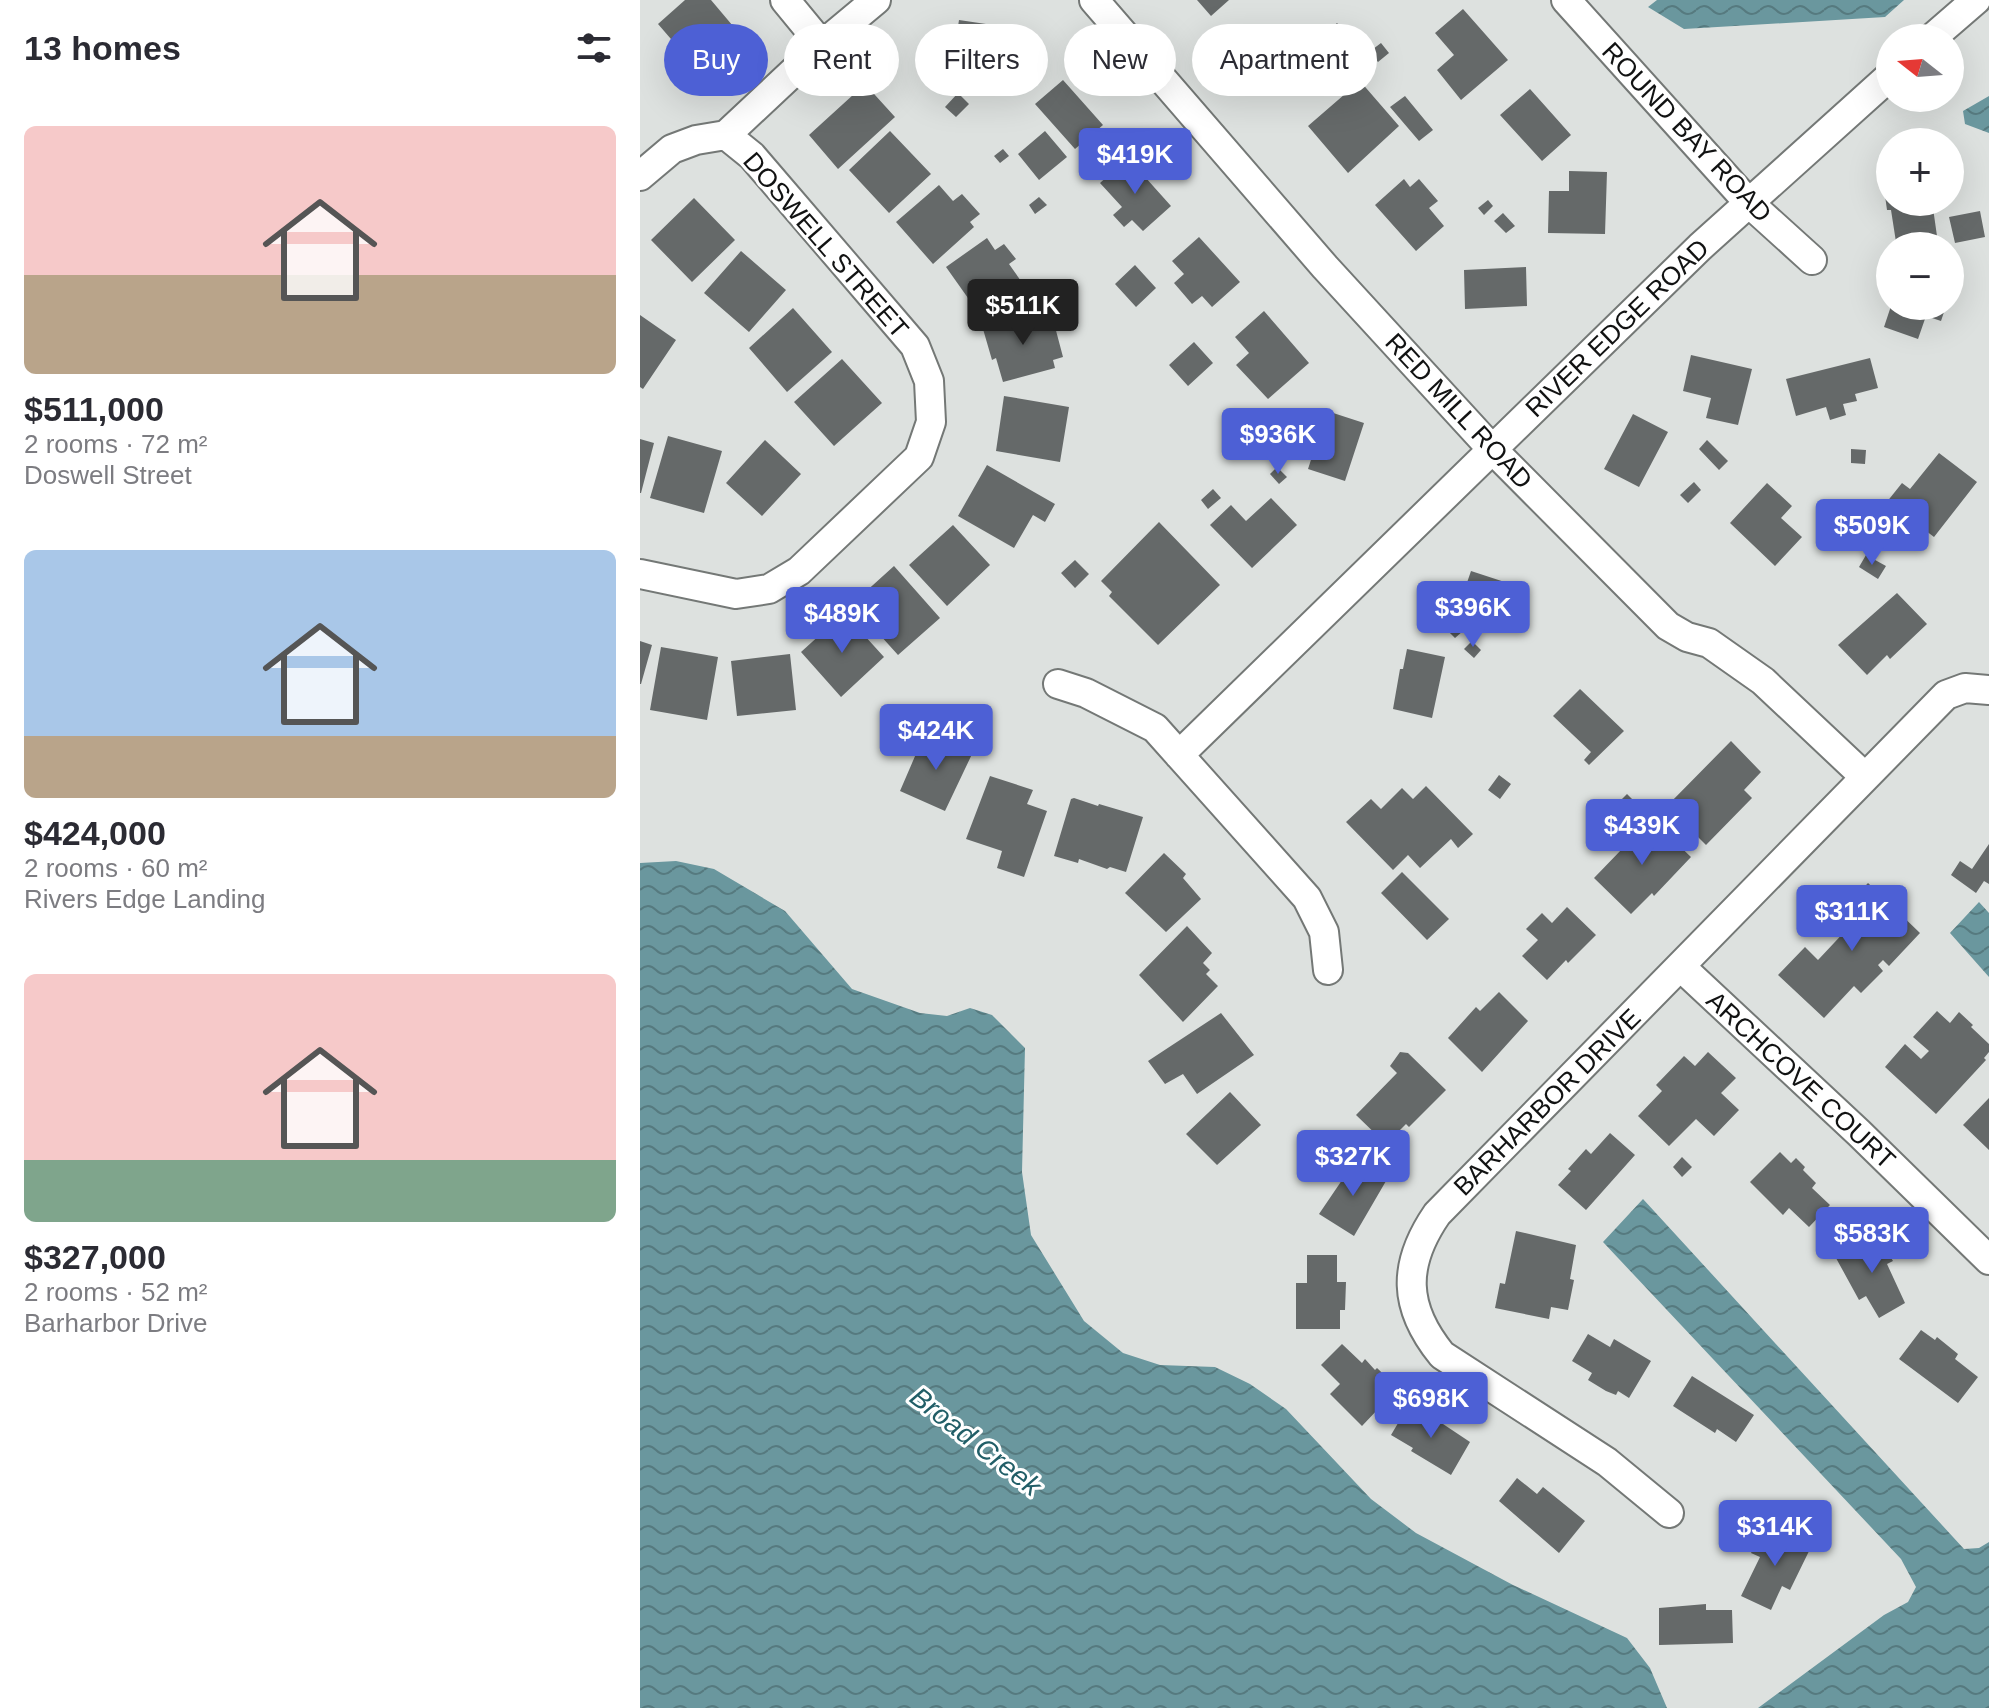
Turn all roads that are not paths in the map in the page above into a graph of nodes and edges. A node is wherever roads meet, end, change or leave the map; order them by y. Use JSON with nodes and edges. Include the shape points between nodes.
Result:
{"nodes":[{"id":1,"x":785,"y":0,"type":"edge"},
{"id":2,"x":876,"y":0,"type":"edge"},
{"id":3,"x":1094,"y":0,"type":"edge"},
{"id":4,"x":1566,"y":0,"type":"edge"},
{"id":5,"x":1976,"y":0,"type":"edge"},
{"id":6,"x":805,"y":24,"type":"edge"},
{"id":7,"x":847,"y":24,"type":"edge"},
{"id":8,"x":1948,"y":24,"type":"edge"},
{"id":9,"x":784,"y":81,"type":"edge"},
{"id":10,"x":1876,"y":89,"type":"edge"},
{"id":11,"x":726,"y":135,"type":"junction"},
{"id":12,"x":640,"y":176,"type":"edge"},
{"id":13,"x":1749,"y":203,"type":"junction"},
{"id":14,"x":1812,"y":260,"type":"dead end"},
{"id":15,"x":1491,"y":448,"type":"junction"},
{"id":16,"x":640,"y":574,"type":"edge"},
{"id":17,"x":1058,"y":684,"type":"dead end"},
{"id":18,"x":1977,"y":689,"type":"edge"},
{"id":19,"x":1179,"y":755,"type":"junction"},
{"id":20,"x":1865,"y":777,"type":"junction"},
{"id":21,"x":1681,"y":967,"type":"junction"},
{"id":22,"x":1328,"y":970,"type":"dead end"},
{"id":23,"x":1989,"y":1260,"type":"edge"},
{"id":24,"x":1669,"y":1513,"type":"dead end"}],
"edges":[{"from":1,"to":6,"type":"street"},
{"from":2,"to":7,"type":"street","name":"DOSWELL STREET"},
{"from":3,"to":15,"type":"street","name":"RED MILL ROAD","via":[[1325,267]]},
{"from":4,"to":13,"type":"street","name":"ROUND BAY ROAD"},
{"from":5,"to":8,"type":"street"},
{"from":9,"to":11,"type":"street","name":"DOSWELL STREET"},
{"from":10,"to":13,"type":"street","name":"RIVER EDGE ROAD"},
{"from":11,"to":12,"type":"street","name":"DOSWELL STREET","via":[[672,149]]},
{"from":11,"to":16,"type":"street","name":"DOSWELL STREET","via":[[752,156],[915,346],[929,381],[931,422],[919,457],[799,571],[769,589],[736,594]]},
{"from":13,"to":14,"type":"street","name":"ROUND BAY ROAD"},
{"from":13,"to":15,"type":"street","name":"RIVER EDGE ROAD"},
{"from":15,"to":19,"type":"street","name":"RIVER EDGE ROAD"},
{"from":15,"to":20,"type":"street","name":"RED MILL ROAD","via":[[1668,626],[1709,643],[1763,681]]},
{"from":17,"to":19,"type":"street","via":[[1130,713],[1155,728]]},
{"from":18,"to":20,"type":"street","name":"BARHARBOR DRIVE","via":[[1946,695]]},
{"from":19,"to":22,"type":"street","via":[[1307,898],[1324,932]]},
{"from":20,"to":21,"type":"street","name":"BARHARBOR DRIVE"},
{"from":21,"to":23,"type":"street","name":"ARCHCOVE COURT"},
{"from":21,"to":24,"type":"street","name":"BARHARBOR DRIVE","via":[[1437,1214],[1414,1256],[1411,1283],[1425,1334],[1442,1355],[1607,1462]]}]}
